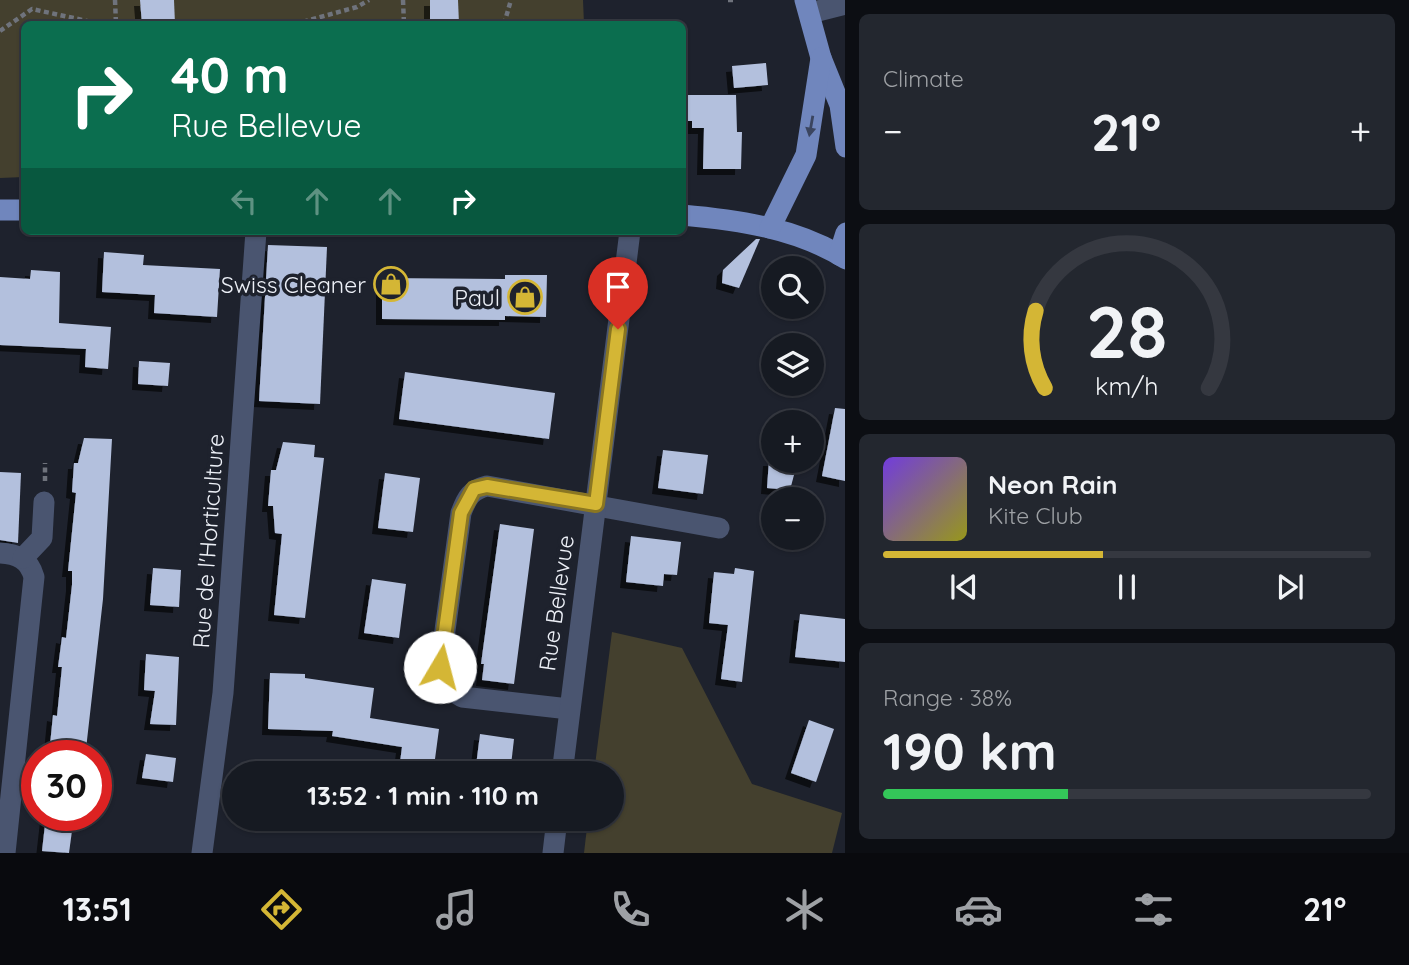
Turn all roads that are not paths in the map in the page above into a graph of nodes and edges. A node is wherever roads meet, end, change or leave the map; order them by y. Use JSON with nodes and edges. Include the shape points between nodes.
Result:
{"nodes":[{"id":1,"x":845,"y":4,"type":"edge"},
{"id":2,"x":807,"y":6,"type":"edge"},
{"id":3,"x":821,"y":58,"type":"junction"},
{"id":4,"x":845,"y":146,"type":"edge"},
{"id":5,"x":0,"y":210,"type":"edge"},
{"id":6,"x":21,"y":210,"type":"edge"},
{"id":7,"x":686,"y":215,"type":"edge"},
{"id":8,"x":770,"y":228,"type":"junction"},
{"id":9,"x":845,"y":233,"type":"edge"},
{"id":10,"x":256,"y":235,"type":"edge"},
{"id":11,"x":630,"y":235,"type":"edge"},
{"id":12,"x":842,"y":257,"type":"edge"},
{"id":13,"x":44,"y":502,"type":"dead end"},
{"id":14,"x":596,"y":504,"type":"junction"},
{"id":15,"x":719,"y":528,"type":"dead end"},
{"id":16,"x":0,"y":553,"type":"edge"},
{"id":17,"x":23,"y":558,"type":"junction"},
{"id":18,"x":569,"y":709,"type":"junction"},
{"id":19,"x":563,"y":761,"type":"edge"},
{"id":20,"x":556,"y":831,"type":"edge"},
{"id":21,"x":5,"y":853,"type":"edge"},
{"id":22,"x":202,"y":853,"type":"edge"},
{"id":23,"x":553,"y":853,"type":"edge"}],
"edges":[{"from":1,"to":2,"type":"street"},
{"from":2,"to":3,"type":"main road"},
{"from":3,"to":4,"type":"main road","via":[[840,105]]},
{"from":3,"to":8,"type":"main road","one_way":true,"via":[[806,155]]},
{"from":5,"to":6,"type":"main road"},
{"from":7,"to":8,"type":"main road"},
{"from":8,"to":12,"type":"main road"},
{"from":9,"to":12,"type":"main road"},
{"from":10,"to":22,"type":"street","name":"Rue de l'Horticulture","via":[[223,693]]},
{"from":11,"to":14,"type":"street","name":"Rue Bellevue"},
{"from":13,"to":17,"type":"street","via":[[42,538]]},
{"from":14,"to":15,"type":"street"},
{"from":14,"to":18,"type":"street","name":"Rue Bellevue"},
{"from":14,"to":18,"type":"street","via":[[487,486],[474,489],[461,513],[440,667],[449,690],[462,697]]},
{"from":16,"to":17,"type":"street"},
{"from":17,"to":21,"type":"street","via":[[34,576]]},
{"from":18,"to":19,"type":"street","name":"Rue Bellevue"},
{"from":20,"to":23,"type":"street"}]}
